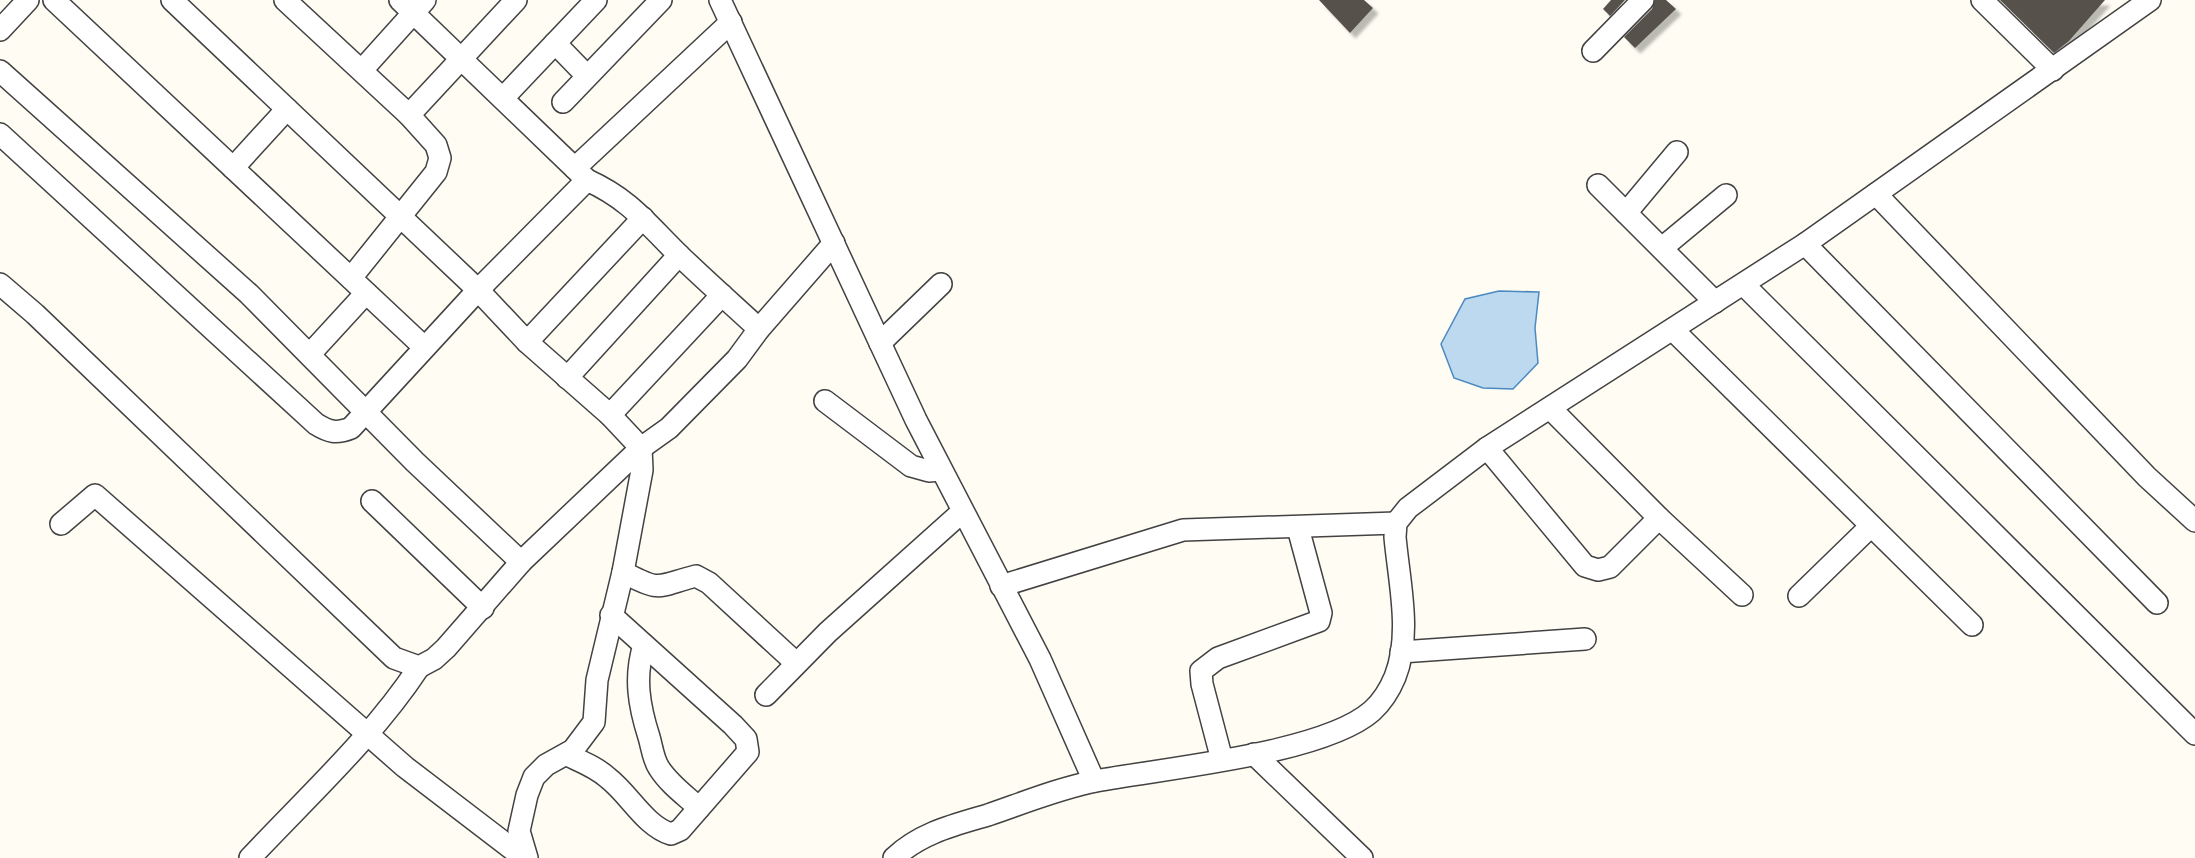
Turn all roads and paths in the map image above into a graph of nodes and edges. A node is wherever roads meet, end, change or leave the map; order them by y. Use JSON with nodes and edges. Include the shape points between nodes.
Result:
{"nodes":[{"id":1,"x":28,"y":0,"type":"edge"},
{"id":2,"x":54,"y":0,"type":"edge"},
{"id":3,"x":172,"y":0,"type":"edge"},
{"id":4,"x":285,"y":0,"type":"edge"},
{"id":5,"x":516,"y":0,"type":"edge"},
{"id":6,"x":596,"y":0,"type":"edge"},
{"id":7,"x":661,"y":0,"type":"edge"},
{"id":8,"x":720,"y":0,"type":"edge"},
{"id":9,"x":1643,"y":0,"type":"edge"},
{"id":10,"x":1982,"y":0,"type":"edge"},
{"id":11,"x":2150,"y":0,"type":"edge"},
{"id":12,"x":413,"y":4,"type":"edge"},
{"id":13,"x":731,"y":22,"type":"junction"},
{"id":14,"x":0,"y":30,"type":"edge"},
{"id":15,"x":555,"y":43,"type":"junction"},
{"id":16,"x":1593,"y":51,"type":"dead end"},
{"id":17,"x":462,"y":57,"type":"junction"},
{"id":18,"x":362,"y":70,"type":"junction"},
{"id":19,"x":2053,"y":70,"type":"junction"},
{"id":20,"x":0,"y":72,"type":"edge"},
{"id":21,"x":587,"y":76,"type":"junction"},
{"id":22,"x":504,"y":97,"type":"junction"},
{"id":23,"x":563,"y":102,"type":"dead end"},
{"id":24,"x":287,"y":109,"type":"junction"},
{"id":25,"x":409,"y":115,"type":"junction"},
{"id":26,"x":0,"y":134,"type":"edge"},
{"id":27,"x":1677,"y":152,"type":"dead end"},
{"id":28,"x":233,"y":168,"type":"junction"},
{"id":29,"x":581,"y":174,"type":"junction"},
{"id":30,"x":1598,"y":185,"type":"dead end"},
{"id":31,"x":1876,"y":194,"type":"junction"},
{"id":32,"x":1726,"y":195,"type":"dead end"},
{"id":33,"x":1626,"y":213,"type":"junction"},
{"id":34,"x":401,"y":218,"type":"junction"},
{"id":35,"x":643,"y":218,"type":"junction"},
{"id":36,"x":834,"y":243,"type":"junction"},
{"id":37,"x":1805,"y":244,"type":"junction"},
{"id":38,"x":1662,"y":248,"type":"junction"},
{"id":39,"x":679,"y":255,"type":"junction"},
{"id":40,"x":351,"y":278,"type":"junction"},
{"id":41,"x":0,"y":284,"type":"edge"},
{"id":42,"x":941,"y":284,"type":"dead end"},
{"id":43,"x":1744,"y":285,"type":"junction"},
{"id":44,"x":478,"y":290,"type":"junction"},
{"id":45,"x":366,"y":293,"type":"junction"},
{"id":46,"x":722,"y":295,"type":"junction"},
{"id":47,"x":1715,"y":302,"type":"junction"},
{"id":48,"x":759,"y":329,"type":"junction"},
{"id":49,"x":1673,"y":330,"type":"junction"},
{"id":50,"x":527,"y":342,"type":"junction"},
{"id":51,"x":880,"y":343,"type":"junction"},
{"id":52,"x":424,"y":347,"type":"junction"},
{"id":53,"x":310,"y":354,"type":"junction"},
{"id":54,"x":567,"y":378,"type":"junction"},
{"id":55,"x":825,"y":401,"type":"dead end"},
{"id":56,"x":1550,"y":408,"type":"junction"},
{"id":57,"x":366,"y":411,"type":"junction"},
{"id":58,"x":610,"y":415,"type":"junction"},
{"id":59,"x":641,"y":448,"type":"junction"},
{"id":60,"x":1487,"y":448,"type":"junction"},
{"id":61,"x":940,"y":470,"type":"junction"},
{"id":62,"x":372,"y":501,"type":"dead end"},
{"id":63,"x":962,"y":512,"type":"junction"},
{"id":64,"x":1659,"y":518,"type":"junction"},
{"id":65,"x":2195,"y":521,"type":"edge"},
{"id":66,"x":1396,"y":523,"type":"junction"},
{"id":67,"x":61,"y":524,"type":"dead end"},
{"id":68,"x":1871,"y":525,"type":"junction"},
{"id":69,"x":1298,"y":528,"type":"junction"},
{"id":70,"x":521,"y":562,"type":"junction"},
{"id":71,"x":623,"y":572,"type":"junction"},
{"id":72,"x":1001,"y":586,"type":"junction"},
{"id":73,"x":1742,"y":595,"type":"dead end"},
{"id":74,"x":1799,"y":596,"type":"dead end"},
{"id":75,"x":2157,"y":603,"type":"dead end"},
{"id":76,"x":483,"y":608,"type":"junction"},
{"id":77,"x":611,"y":615,"type":"junction"},
{"id":78,"x":1972,"y":625,"type":"dead end"},
{"id":79,"x":1585,"y":639,"type":"dead end"},
{"id":80,"x":644,"y":645,"type":"junction"},
{"id":81,"x":1401,"y":652,"type":"junction"},
{"id":82,"x":796,"y":663,"type":"junction"},
{"id":83,"x":419,"y":667,"type":"junction"},
{"id":84,"x":766,"y":696,"type":"dead end"},
{"id":85,"x":365,"y":734,"type":"junction"},
{"id":86,"x":2195,"y":734,"type":"edge"},
{"id":87,"x":1254,"y":754,"type":"junction"},
{"id":88,"x":567,"y":755,"type":"junction"},
{"id":89,"x":1222,"y":760,"type":"junction"},
{"id":90,"x":1094,"y":781,"type":"junction"},
{"id":91,"x":699,"y":808,"type":"junction"},
{"id":92,"x":250,"y":858,"type":"edge"},
{"id":93,"x":525,"y":858,"type":"edge"},
{"id":94,"x":894,"y":858,"type":"edge"},
{"id":95,"x":1362,"y":858,"type":"edge"}],
"edges":[{"from":1,"to":14,"type":"street"},
{"from":2,"to":28,"type":"street"},
{"from":3,"to":24,"type":"street"},
{"from":4,"to":18,"type":"street"},
{"from":5,"to":17,"type":"street"},
{"from":6,"to":15,"type":"street"},
{"from":7,"to":21,"type":"street"},
{"from":8,"to":13,"type":"street"},
{"from":9,"to":16,"type":"street"},
{"from":10,"to":19,"type":"street"},
{"from":11,"to":19,"type":"street"},
{"from":12,"to":17,"type":"street"},
{"from":12,"to":18,"type":"street"},
{"from":13,"to":29,"type":"street"},
{"from":13,"to":36,"type":"street"},
{"from":15,"to":21,"type":"street"},
{"from":15,"to":22,"type":"street"},
{"from":17,"to":22,"type":"street"},
{"from":17,"to":25,"type":"street"},
{"from":18,"to":25,"type":"street"},
{"from":19,"to":31,"type":"street"},
{"from":20,"to":53,"type":"street","via":[[249,294]]},
{"from":21,"to":23,"type":"street"},
{"from":22,"to":29,"type":"street"},
{"from":24,"to":28,"type":"street"},
{"from":24,"to":34,"type":"street"},
{"from":25,"to":34,"type":"street","via":[[436,146],[440,158],[436,172]]},
{"from":26,"to":57,"type":"street","via":[[316,424],[339,433],[351,428]]},
{"from":27,"to":33,"type":"street"},
{"from":28,"to":40,"type":"street"},
{"from":29,"to":35,"type":"street","via":[[615,192]]},
{"from":29,"to":44,"type":"street"},
{"from":30,"to":33,"type":"street"},
{"from":31,"to":37,"type":"street"},
{"from":31,"to":65,"type":"street","via":[[2147,477]]},
{"from":32,"to":38,"type":"street"},
{"from":33,"to":38,"type":"street"},
{"from":34,"to":40,"type":"street"},
{"from":34,"to":44,"type":"street"},
{"from":35,"to":39,"type":"street"},
{"from":35,"to":50,"type":"street"},
{"from":36,"to":48,"type":"street"},
{"from":36,"to":51,"type":"street"},
{"from":37,"to":43,"type":"street"},
{"from":37,"to":75,"type":"street"},
{"from":38,"to":47,"type":"street"},
{"from":39,"to":46,"type":"street"},
{"from":39,"to":54,"type":"street"},
{"from":40,"to":45,"type":"street"},
{"from":41,"to":83,"type":"street","via":[[394,658]]},
{"from":42,"to":51,"type":"street"},
{"from":43,"to":47,"type":"street"},
{"from":43,"to":86,"type":"street"},
{"from":44,"to":50,"type":"street"},
{"from":44,"to":52,"type":"street"},
{"from":45,"to":52,"type":"street"},
{"from":45,"to":53,"type":"street"},
{"from":46,"to":48,"type":"street"},
{"from":46,"to":58,"type":"street"},
{"from":47,"to":49,"type":"street"},
{"from":48,"to":59,"type":"street","via":[[737,358],[669,428]]},
{"from":49,"to":56,"type":"street"},
{"from":49,"to":68,"type":"street"},
{"from":50,"to":54,"type":"street"},
{"from":51,"to":61,"type":"street"},
{"from":52,"to":57,"type":"street"},
{"from":53,"to":57,"type":"street"},
{"from":54,"to":58,"type":"street"},
{"from":55,"to":61,"type":"street","via":[[911,466]]},
{"from":56,"to":60,"type":"street"},
{"from":56,"to":64,"type":"street"},
{"from":57,"to":70,"type":"street"},
{"from":58,"to":59,"type":"street"},
{"from":59,"to":70,"type":"street"},
{"from":59,"to":71,"type":"street","via":[[642,471]]},
{"from":60,"to":64,"type":"street","via":[[1585,566],[1598,570],[1610,567]]},
{"from":60,"to":66,"type":"street","via":[[1408,508]]},
{"from":61,"to":63,"type":"street"},
{"from":62,"to":76,"type":"street"},
{"from":63,"to":72,"type":"street"},
{"from":63,"to":82,"type":"street"},
{"from":64,"to":73,"type":"street"},
{"from":66,"to":69,"type":"street"},
{"from":66,"to":81,"type":"street","via":[[1403,624]]},
{"from":67,"to":85,"type":"street","via":[[95,495]]},
{"from":68,"to":74,"type":"street"},
{"from":68,"to":78,"type":"street"},
{"from":69,"to":72,"type":"street","via":[[1183,530]]},
{"from":69,"to":89,"type":"street","via":[[1321,613],[1319,621],[1218,658],[1201,671]]},
{"from":70,"to":76,"type":"street"},
{"from":71,"to":77,"type":"street"},
{"from":71,"to":82,"type":"street","via":[[648,585],[664,587],[696,576],[709,583]]},
{"from":72,"to":90,"type":"street","via":[[1040,659]]},
{"from":76,"to":83,"type":"street","via":[[434,659]]},
{"from":77,"to":80,"type":"street"},
{"from":77,"to":88,"type":"street","via":[[597,680],[594,722]]},
{"from":79,"to":81,"type":"street"},
{"from":80,"to":91,"type":"street","via":[[638,694],[654,758],[667,778]]},
{"from":80,"to":91,"type":"street","via":[[734,725],[749,745],[748,752]]},
{"from":81,"to":87,"type":"street","via":[[1395,677],[1372,712],[1335,731]]},
{"from":82,"to":84,"type":"street"},
{"from":83,"to":85,"type":"street"},
{"from":85,"to":92,"type":"street"},
{"from":85,"to":93,"type":"street","via":[[477,825]]},
{"from":87,"to":89,"type":"street"},
{"from":87,"to":95,"type":"street"},
{"from":88,"to":91,"type":"street","via":[[610,779],[662,831],[672,834],[680,830]]},
{"from":88,"to":93,"type":"street","via":[[546,765],[534,777],[519,831]]},
{"from":89,"to":90,"type":"street"},
{"from":90,"to":94,"type":"street","via":[[932,832],[906,846]]}]}
